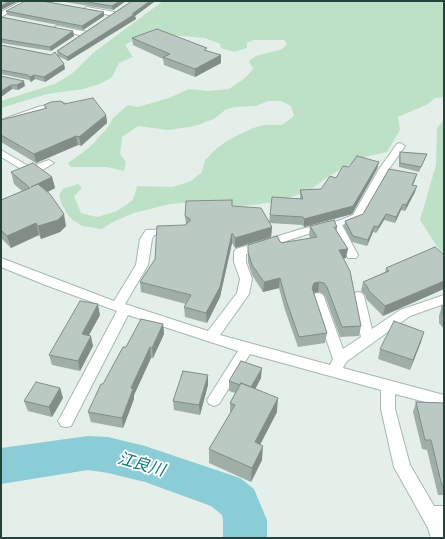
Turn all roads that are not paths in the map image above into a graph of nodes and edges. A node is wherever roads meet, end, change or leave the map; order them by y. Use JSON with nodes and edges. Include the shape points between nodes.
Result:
{"nodes":[{"id":1,"x":27,"y":1,"type":"edge"},
{"id":2,"x":76,"y":8,"type":"edge"},
{"id":3,"x":1,"y":16,"type":"edge"},
{"id":4,"x":9,"y":19,"type":"edge"},
{"id":5,"x":102,"y":22,"type":"edge"},
{"id":6,"x":46,"y":26,"type":"edge"},
{"id":7,"x":84,"y":34,"type":"edge"},
{"id":8,"x":64,"y":105,"type":"edge"},
{"id":9,"x":1,"y":123,"type":"edge"},
{"id":10,"x":400,"y":146,"type":"dead end"},
{"id":11,"x":1,"y":153,"type":"edge"},
{"id":12,"x":49,"y":163,"type":"dead end"},
{"id":13,"x":384,"y":169,"type":"junction"},
{"id":14,"x":398,"y":172,"type":"edge"},
{"id":15,"x":336,"y":224,"type":"junction"},
{"id":16,"x":183,"y":230,"type":"edge"},
{"id":17,"x":352,"y":255,"type":"dead end"},
{"id":18,"x":1,"y":262,"type":"edge"},
{"id":19,"x":358,"y":296,"type":"dead end"},
{"id":20,"x":318,"y":297,"type":"dead end"},
{"id":21,"x":444,"y":299,"type":"edge"},
{"id":22,"x":121,"y":308,"type":"junction"},
{"id":23,"x":212,"y":337,"type":"junction"},
{"id":24,"x":368,"y":339,"type":"junction"},
{"id":25,"x":246,"y":348,"type":"junction"},
{"id":26,"x":337,"y":365,"type":"junction"},
{"id":27,"x":388,"y":385,"type":"junction"},
{"id":28,"x":214,"y":400,"type":"dead end"},
{"id":29,"x":444,"y":401,"type":"edge"},
{"id":30,"x":66,"y":421,"type":"dead end"},
{"id":31,"x":437,"y":514,"type":"edge"},
{"id":32,"x":440,"y":538,"type":"edge"}],
"edges":[{"from":1,"to":3,"type":"street"},
{"from":2,"to":5,"type":"street","via":[[117,12]]},
{"from":3,"to":4,"type":"street"},
{"from":6,"to":7,"type":"street"},
{"from":8,"to":9,"type":"street","via":[[51,106]]},
{"from":10,"to":13,"type":"street"},
{"from":11,"to":12,"type":"street","via":[[28,170]]},
{"from":13,"to":14,"type":"street"},
{"from":13,"to":15,"type":"street","via":[[357,217]]},
{"from":15,"to":17,"type":"street"},
{"from":15,"to":23,"type":"street","via":[[304,231],[240,252],[240,262],[246,279],[243,294]]},
{"from":16,"to":22,"type":"street","via":[[150,232],[146,239],[142,265]]},
{"from":18,"to":22,"type":"street"},
{"from":19,"to":24,"type":"street"},
{"from":20,"to":26,"type":"street"},
{"from":21,"to":24,"type":"street","via":[[405,313]]},
{"from":22,"to":23,"type":"street"},
{"from":22,"to":30,"type":"street"},
{"from":23,"to":25,"type":"street"},
{"from":24,"to":26,"type":"street"},
{"from":25,"to":26,"type":"street"},
{"from":25,"to":28,"type":"street"},
{"from":26,"to":27,"type":"street"},
{"from":27,"to":29,"type":"street"},
{"from":27,"to":31,"type":"street","via":[[388,409],[402,467]]},
{"from":31,"to":32,"type":"street"}]}
